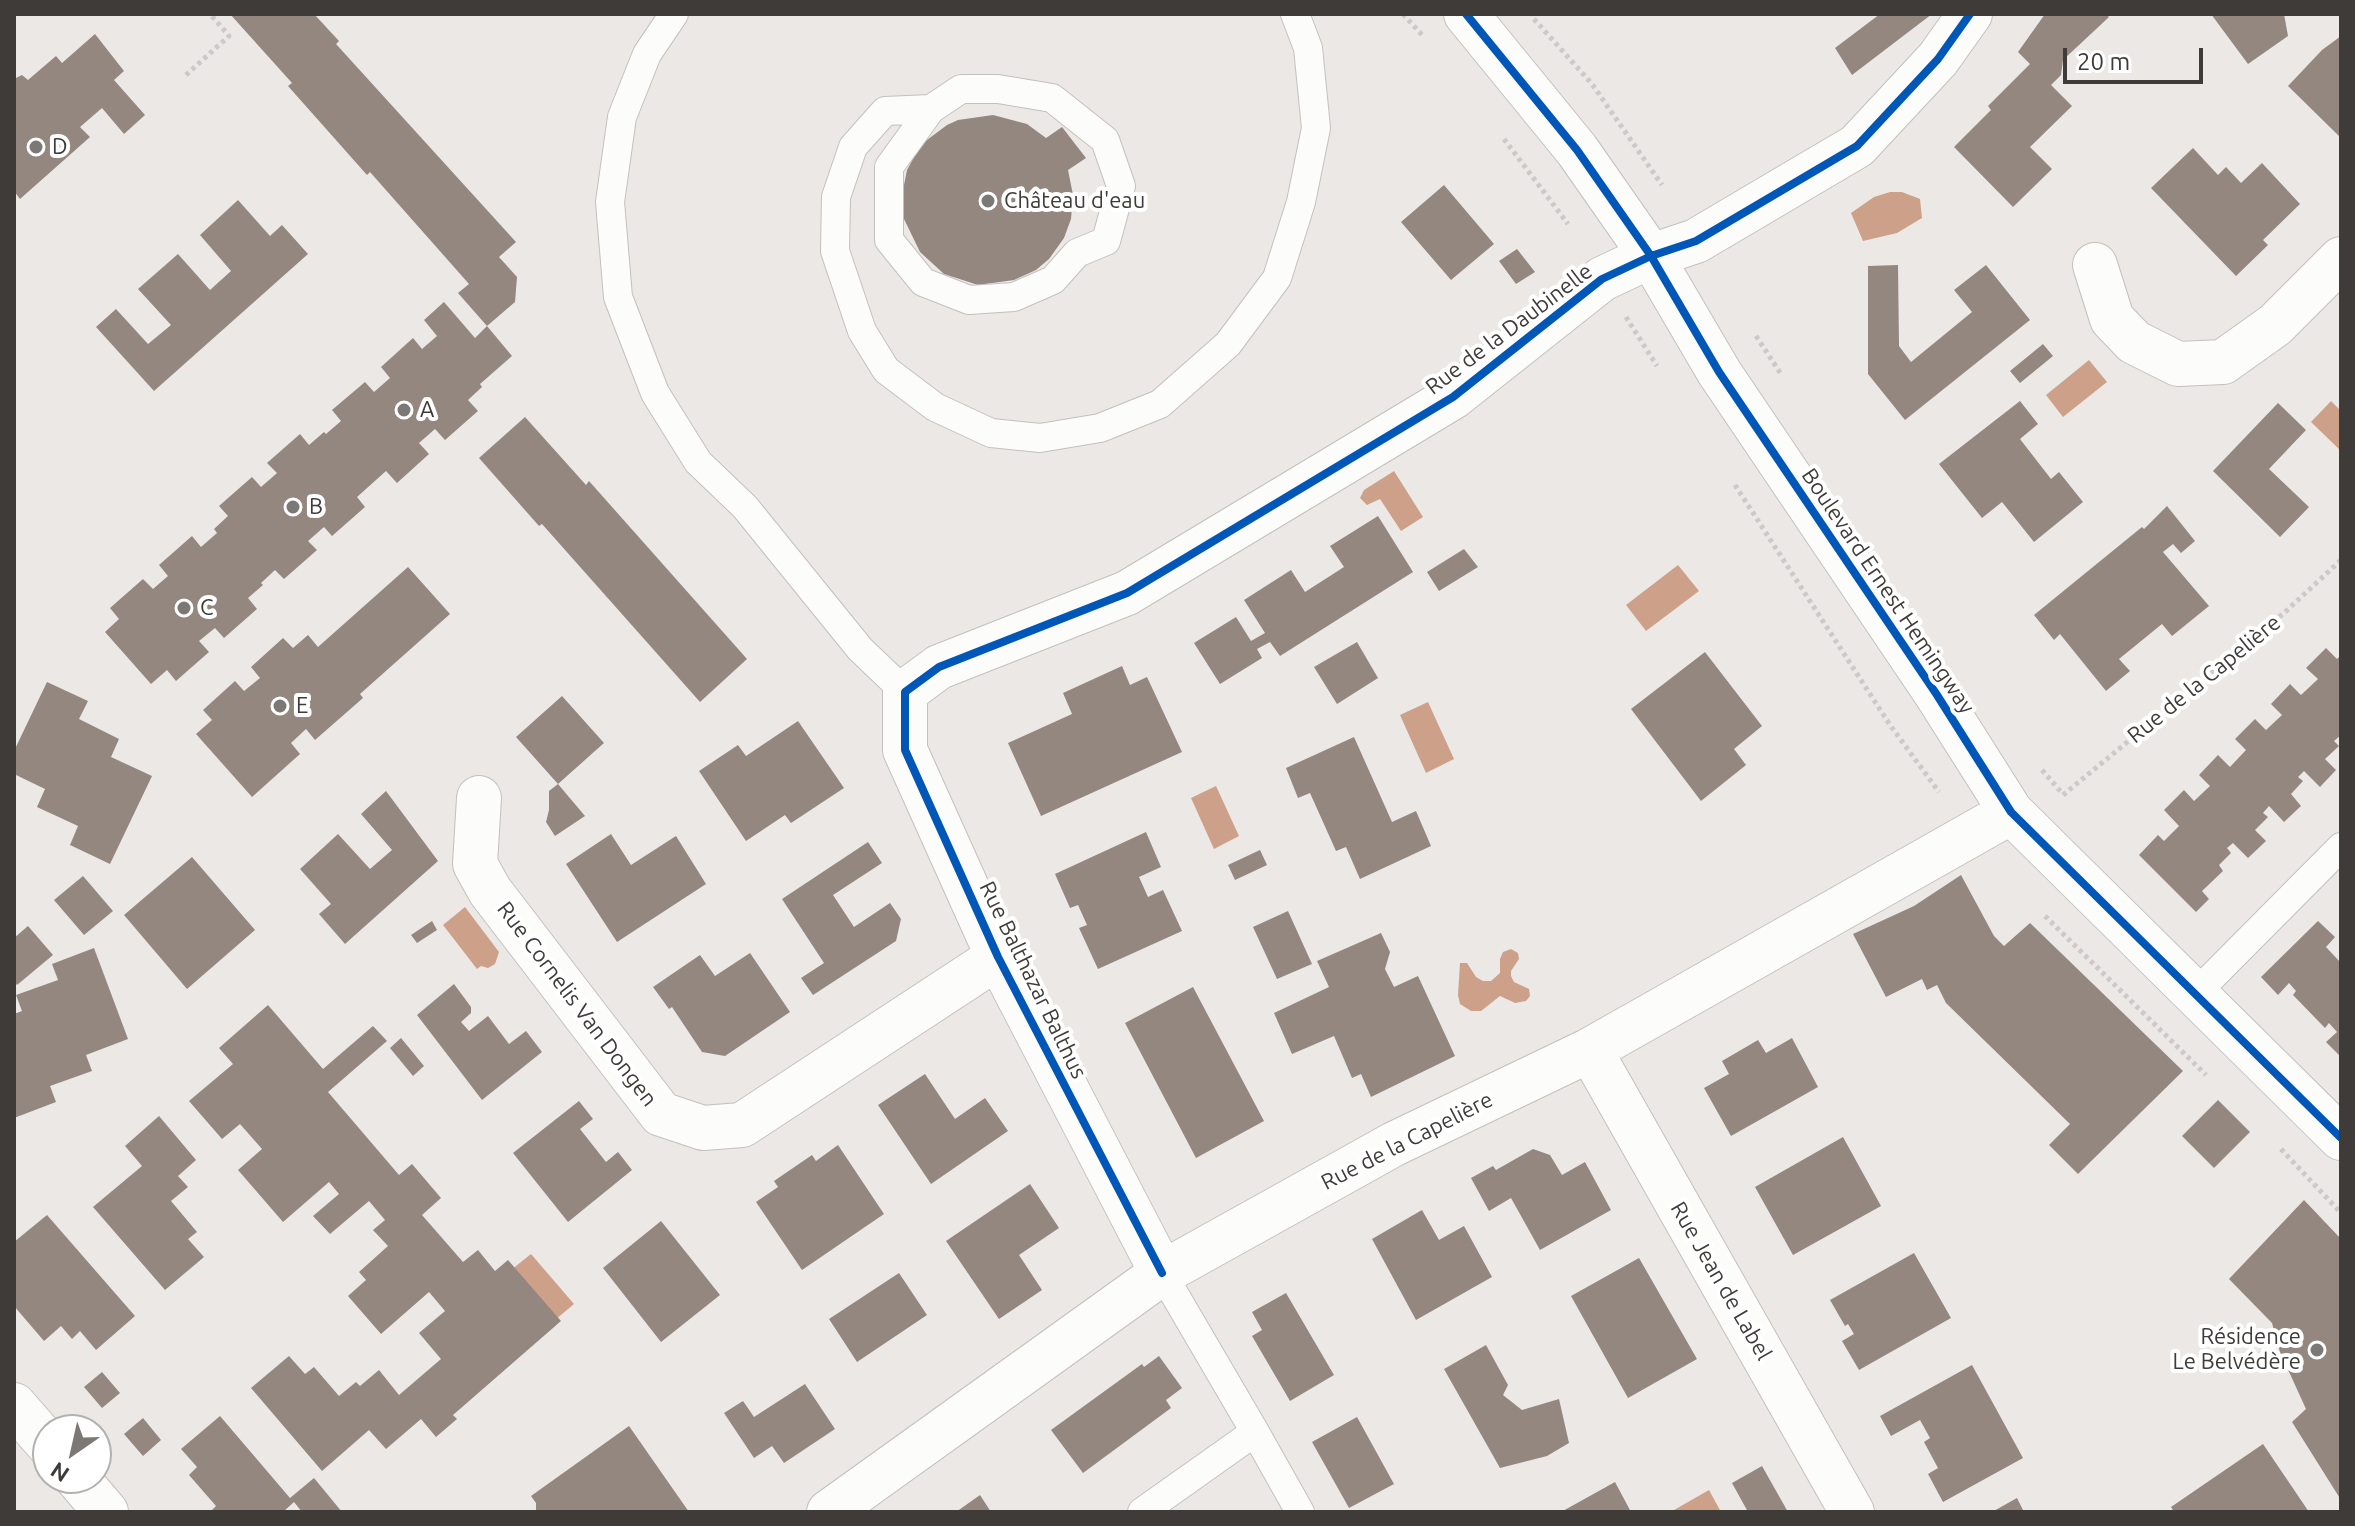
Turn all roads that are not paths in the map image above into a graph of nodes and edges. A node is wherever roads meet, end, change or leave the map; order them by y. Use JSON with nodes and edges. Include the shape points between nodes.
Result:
{"nodes":[{"id":1,"x":674,"y":14,"type":"edge"},
{"id":2,"x":1295,"y":14,"type":"edge"},
{"id":3,"x":1466,"y":14,"type":"edge"},
{"id":4,"x":1970,"y":14,"type":"edge"},
{"id":5,"x":931,"y":109,"type":"junction"},
{"id":6,"x":1651,"y":256,"type":"junction"},
{"id":7,"x":2341,"y":259,"type":"edge"},
{"id":8,"x":2095,"y":265,"type":"dead end"},
{"id":9,"x":905,"y":692,"type":"junction"},
{"id":10,"x":479,"y":798,"type":"dead end"},
{"id":11,"x":2011,"y":812,"type":"junction"},
{"id":12,"x":2341,"y":847,"type":"edge"},
{"id":13,"x":998,"y":957,"type":"junction"},
{"id":14,"x":2195,"y":994,"type":"junction"},
{"id":15,"x":1590,"y":1050,"type":"junction"},
{"id":16,"x":2341,"y":1138,"type":"edge"},
{"id":17,"x":1162,"y":1273,"type":"junction"},
{"id":18,"x":14,"y":1405,"type":"edge"},
{"id":19,"x":32,"y":1426,"type":"edge"},
{"id":20,"x":1255,"y":1432,"type":"junction"},
{"id":21,"x":91,"y":1494,"type":"edge"},
{"id":22,"x":106,"y":1512,"type":"edge"},
{"id":23,"x":829,"y":1512,"type":"edge"},
{"id":24,"x":1142,"y":1512,"type":"edge"},
{"id":25,"x":1300,"y":1512,"type":"edge"},
{"id":26,"x":1852,"y":1512,"type":"edge"}],
"edges":[{"from":1,"to":9,"type":"lane","via":[[647,54],[622,117],[610,202],[618,297],[655,393],[698,462],[745,507],[860,649]]},
{"from":2,"to":5,"type":"lane","via":[[1308,48],[1316,128],[1301,202],[1277,278],[1228,344],[1160,404],[1100,428],[1040,438],[991,433],[935,407],[886,370],[862,331],[835,251],[836,197],[853,147],[885,111]]},
{"from":3,"to":6,"type":"street","name":"Boulevard Ernest Hemingway","via":[[1577,150]]},
{"from":4,"to":6,"type":"street","name":"Rue de la Daubinelle","via":[[1938,59],[1857,146],[1696,241]]},
{"from":5,"to":5,"type":"lane","via":[[889,167],[889,240],[923,282],[969,300],[1014,297],[1053,280],[1077,253],[1106,241],[1121,186],[1105,140],[1052,98],[961,89]]},
{"from":6,"to":9,"type":"street","name":"Rue de la Daubinelle","via":[[1602,279],[1453,397],[1127,593],[939,667]]},
{"from":6,"to":11,"type":"street","name":"Boulevard Ernest Hemingway","via":[[1719,372]]},
{"from":7,"to":8,"type":"street","via":[[2275,325],[2223,362],[2178,364],[2134,342],[2112,319]]},
{"from":9,"to":13,"type":"street","name":"Rue Balthazar Balthus","via":[[905,750]]},
{"from":10,"to":13,"type":"street","name":"Rue Cornelis Van Dongen","via":[[475,864],[490,891],[661,1114],[703,1128],[742,1125]]},
{"from":11,"to":14,"type":"street","name":"Boulevard Ernest Hemingway"},
{"from":11,"to":15,"type":"street","name":"Rue de la Capelière"},
{"from":12,"to":14,"type":"lane"},
{"from":13,"to":17,"type":"street","name":"Rue Balthazar Balthus"},
{"from":14,"to":16,"type":"street","name":"Boulevard Ernest Hemingway"},
{"from":15,"to":17,"type":"street","name":"Rue de la Capelière","via":[[1394,1144]]},
{"from":15,"to":26,"type":"street","name":"Rue Jean de Label"},
{"from":17,"to":20,"type":"lane"},
{"from":17,"to":23,"type":"street","name":"Rue de la Capelière"},
{"from":18,"to":19,"type":"street"},
{"from":20,"to":24,"type":"lane"},
{"from":20,"to":25,"type":"lane"},
{"from":21,"to":22,"type":"street"}]}
